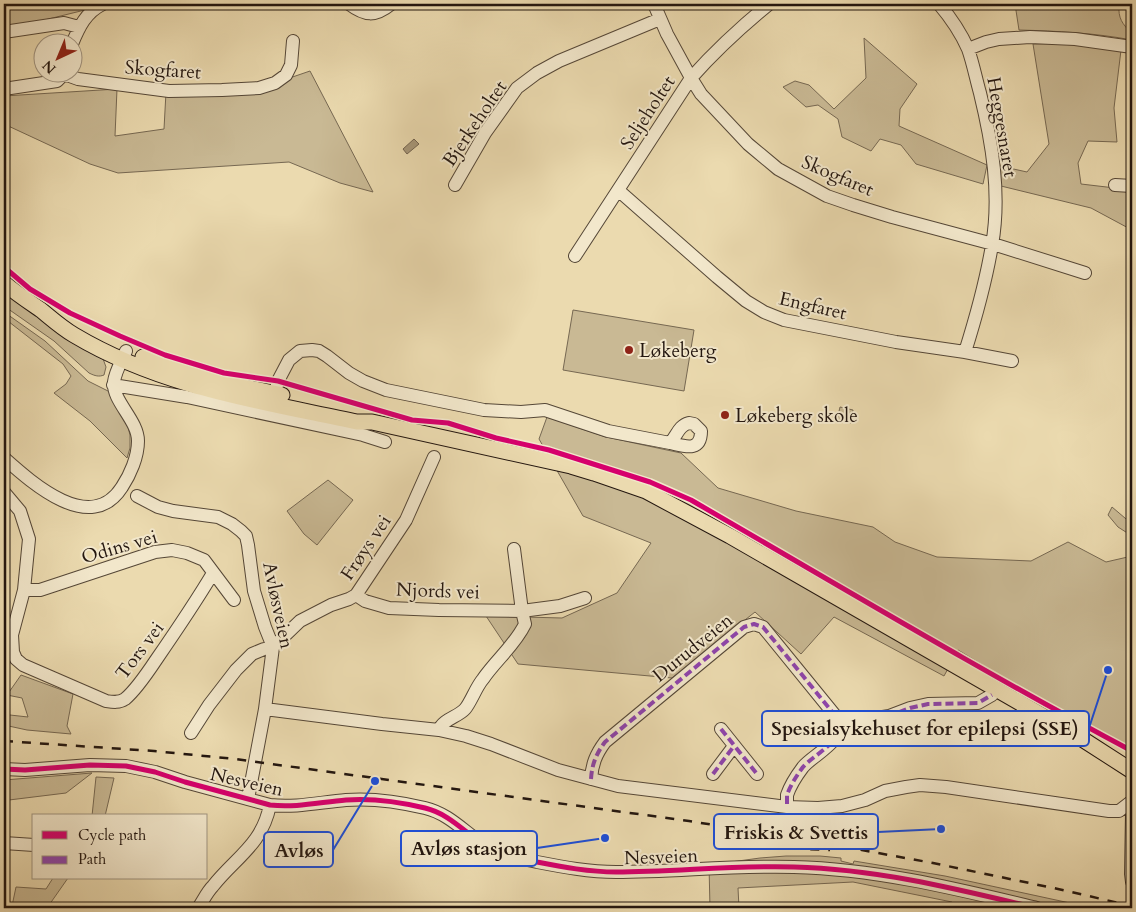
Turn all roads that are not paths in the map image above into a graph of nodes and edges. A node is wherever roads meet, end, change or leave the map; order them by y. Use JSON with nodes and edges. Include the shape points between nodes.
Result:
{"nodes":[{"id":1,"x":103,"y":4,"type":"edge"},
{"id":2,"x":349,"y":4,"type":"edge"},
{"id":3,"x":391,"y":4,"type":"edge"},
{"id":4,"x":654,"y":4,"type":"edge"},
{"id":5,"x":769,"y":4,"type":"edge"},
{"id":6,"x":939,"y":4,"type":"edge"},
{"id":7,"x":660,"y":19,"type":"junction"},
{"id":8,"x":79,"y":27,"type":"junction"},
{"id":9,"x":4,"y":32,"type":"edge"},
{"id":10,"x":77,"y":32,"type":"edge"},
{"id":11,"x":292,"y":41,"type":"dead end"},
{"id":12,"x":1132,"y":47,"type":"edge"},
{"id":13,"x":968,"y":49,"type":"junction"},
{"id":14,"x":691,"y":78,"type":"junction"},
{"id":15,"x":82,"y":80,"type":"edge"},
{"id":16,"x":50,"y":82,"type":"edge"},
{"id":17,"x":4,"y":89,"type":"edge"},
{"id":18,"x":455,"y":185,"type":"dead end"},
{"id":19,"x":1115,"y":185,"type":"dead end"},
{"id":20,"x":1132,"y":186,"type":"edge"},
{"id":21,"x":618,"y":190,"type":"junction"},
{"id":22,"x":993,"y":244,"type":"junction"},
{"id":23,"x":576,"y":256,"type":"dead end"},
{"id":24,"x":1085,"y":272,"type":"dead end"},
{"id":25,"x":4,"y":283,"type":"edge"},
{"id":26,"x":965,"y":352,"type":"junction"},
{"id":27,"x":124,"y":355,"type":"junction"},
{"id":28,"x":1012,"y":361,"type":"dead end"},
{"id":29,"x":113,"y":385,"type":"junction"},
{"id":30,"x":274,"y":399,"type":"junction"},
{"id":31,"x":385,"y":442,"type":"dead end"},
{"id":32,"x":670,"y":443,"type":"dead end"},
{"id":33,"x":434,"y":457,"type":"dead end"},
{"id":34,"x":4,"y":458,"type":"edge"},
{"id":35,"x":4,"y":492,"type":"edge"},
{"id":36,"x":138,"y":496,"type":"dead end"},
{"id":37,"x":514,"y":549,"type":"dead end"},
{"id":38,"x":213,"y":573,"type":"junction"},
{"id":39,"x":24,"y":590,"type":"junction"},
{"id":40,"x":356,"y":595,"type":"junction"},
{"id":41,"x":585,"y":598,"type":"dead end"},
{"id":42,"x":234,"y":600,"type":"dead end"},
{"id":43,"x":522,"y":611,"type":"junction"},
{"id":44,"x":8,"y":629,"type":"edge"},
{"id":45,"x":273,"y":647,"type":"junction"},
{"id":46,"x":992,"y":695,"type":"dead end"},
{"id":47,"x":265,"y":709,"type":"junction"},
{"id":48,"x":840,"y":724,"type":"junction"},
{"id":49,"x":439,"y":730,"type":"junction"},
{"id":50,"x":721,"y":730,"type":"dead end"},
{"id":51,"x":192,"y":733,"type":"dead end"},
{"id":52,"x":1076,"y":735,"type":"junction"},
{"id":53,"x":734,"y":746,"type":"junction"},
{"id":54,"x":1132,"y":760,"type":"edge"},
{"id":55,"x":4,"y":769,"type":"edge"},
{"id":56,"x":1132,"y":771,"type":"edge"},
{"id":57,"x":713,"y":774,"type":"dead end"},
{"id":58,"x":757,"y":774,"type":"dead end"},
{"id":59,"x":592,"y":779,"type":"junction"},
{"id":60,"x":248,"y":799,"type":"junction"},
{"id":61,"x":1132,"y":801,"type":"edge"},
{"id":62,"x":270,"y":805,"type":"junction"},
{"id":63,"x":787,"y":807,"type":"junction"},
{"id":64,"x":1132,"y":813,"type":"edge"},
{"id":65,"x":4,"y":843,"type":"edge"},
{"id":66,"x":32,"y":844,"type":"edge"},
{"id":67,"x":1132,"y":882,"type":"edge"},
{"id":68,"x":198,"y":908,"type":"edge"},
{"id":69,"x":1037,"y":908,"type":"edge"}],
"edges":[{"from":1,"to":8,"type":"street","via":[[89,13]]},
{"from":2,"to":3,"type":"street","via":[[372,14]]},
{"from":4,"to":7,"type":"street","name":"Skogfaret"},
{"from":5,"to":14,"type":"street","name":"Seljeholtet"},
{"from":6,"to":13,"type":"street","name":"Heggesnaret"},
{"from":7,"to":14,"type":"street","name":"Skogfaret"},
{"from":7,"to":18,"type":"street","name":"Bjerkeholtet","via":[[559,61],[517,88],[485,133]]},
{"from":8,"to":9,"type":"street","via":[[64,24]]},
{"from":8,"to":10,"type":"street"},
{"from":11,"to":15,"type":"street","name":"Skogfaret","via":[[291,65],[286,74],[276,83],[259,88],[169,91]]},
{"from":12,"to":13,"type":"street","via":[[1030,37],[999,39]]},
{"from":13,"to":22,"type":"street","name":"Heggesnaret","via":[[994,161],[996,212]]},
{"from":14,"to":21,"type":"street","name":"Seljeholtet"},
{"from":14,"to":22,"type":"street","name":"Skogfaret","via":[[701,94],[748,144],[778,169],[827,196]]},
{"from":16,"to":17,"type":"street","name":"Skogfaret"},
{"from":19,"to":20,"type":"street"},
{"from":21,"to":23,"type":"street","name":"Seljeholtet"},
{"from":21,"to":26,"type":"street","name":"Engfaret","via":[[717,277],[764,312],[784,320]]},
{"from":22,"to":24,"type":"street","name":"Skogfaret"},
{"from":22,"to":26,"type":"street","name":"Heggesnaret"},
{"from":25,"to":27,"type":"main road","via":[[42,311]]},
{"from":26,"to":28,"type":"street","name":"Engfaret"},
{"from":27,"to":29,"type":"street"},
{"from":27,"to":30,"type":"main road","via":[[170,379],[248,399]]},
{"from":29,"to":31,"type":"street","via":[[187,397]]},
{"from":29,"to":34,"type":"street","via":[[138,440],[128,478],[113,499],[84,507],[70,504],[56,498]]},
{"from":30,"to":32,"type":"street","via":[[278,381],[289,360],[300,351],[312,350],[319,351],[363,381],[386,390],[484,410],[545,410],[608,431]]},
{"from":30,"to":52,"type":"main road","via":[[356,422],[372,422],[554,462],[646,491]]},
{"from":33,"to":40,"type":"street","name":"Frøys vei","via":[[406,520]]},
{"from":35,"to":39,"type":"street","via":[[20,511],[29,540]]},
{"from":36,"to":45,"type":"street","name":"Avløsveien","via":[[173,511],[218,517],[242,531],[248,545],[254,591]]},
{"from":37,"to":43,"type":"street"},
{"from":38,"to":39,"type":"street","name":"Odins vei","via":[[204,560],[172,550],[155,552],[40,590]]},
{"from":38,"to":42,"type":"street","name":"Odins vei"},
{"from":38,"to":44,"type":"street","name":"Tors vei","via":[[150,668],[124,700],[118,702],[106,701],[23,665],[13,652]]},
{"from":39,"to":44,"type":"street"},
{"from":40,"to":43,"type":"street","name":"Njords vei","via":[[374,604],[398,608]]},
{"from":40,"to":45,"type":"street","name":"Frøys vei","via":[[300,621]]},
{"from":41,"to":43,"type":"street","name":"Njords vei","via":[[560,606]]},
{"from":43,"to":49,"type":"street","via":[[525,624],[514,642],[484,676],[465,709],[442,724]]},
{"from":45,"to":47,"type":"street","name":"Avløsveien"},
{"from":45,"to":51,"type":"street","via":[[252,654],[236,670]]},
{"from":46,"to":48,"type":"street","via":[[978,703],[928,704],[889,716]]},
{"from":47,"to":49,"type":"street"},
{"from":47,"to":60,"type":"street","name":"Avløsveien"},
{"from":48,"to":59,"type":"street","name":"Durudveien","via":[[763,627],[754,624],[744,627],[605,742],[595,756]]},
{"from":48,"to":63,"type":"street","via":[[828,746],[804,766],[793,783]]},
{"from":49,"to":59,"type":"street","via":[[491,744],[558,770]]},
{"from":50,"to":53,"type":"street"},
{"from":52,"to":54,"type":"main road"},
{"from":52,"to":56,"type":"main road"},
{"from":53,"to":57,"type":"street"},
{"from":53,"to":58,"type":"street"},
{"from":55,"to":60,"type":"street","name":"Nesveien","via":[[126,766]]},
{"from":59,"to":63,"type":"street","via":[[618,786]]},
{"from":60,"to":62,"type":"street","name":"Nesveien"},
{"from":61,"to":63,"type":"street","via":[[1119,810],[1108,811],[920,785],[885,791],[849,805]]},
{"from":62,"to":68,"type":"street","via":[[258,836],[213,886]]},
{"from":62,"to":69,"type":"street","name":"Nesveien","via":[[356,800],[411,805],[443,815],[487,846],[506,854],[572,869],[625,872],[815,868],[927,883]]},
{"from":64,"to":67,"type":"street"},
{"from":65,"to":66,"type":"street"}]}
